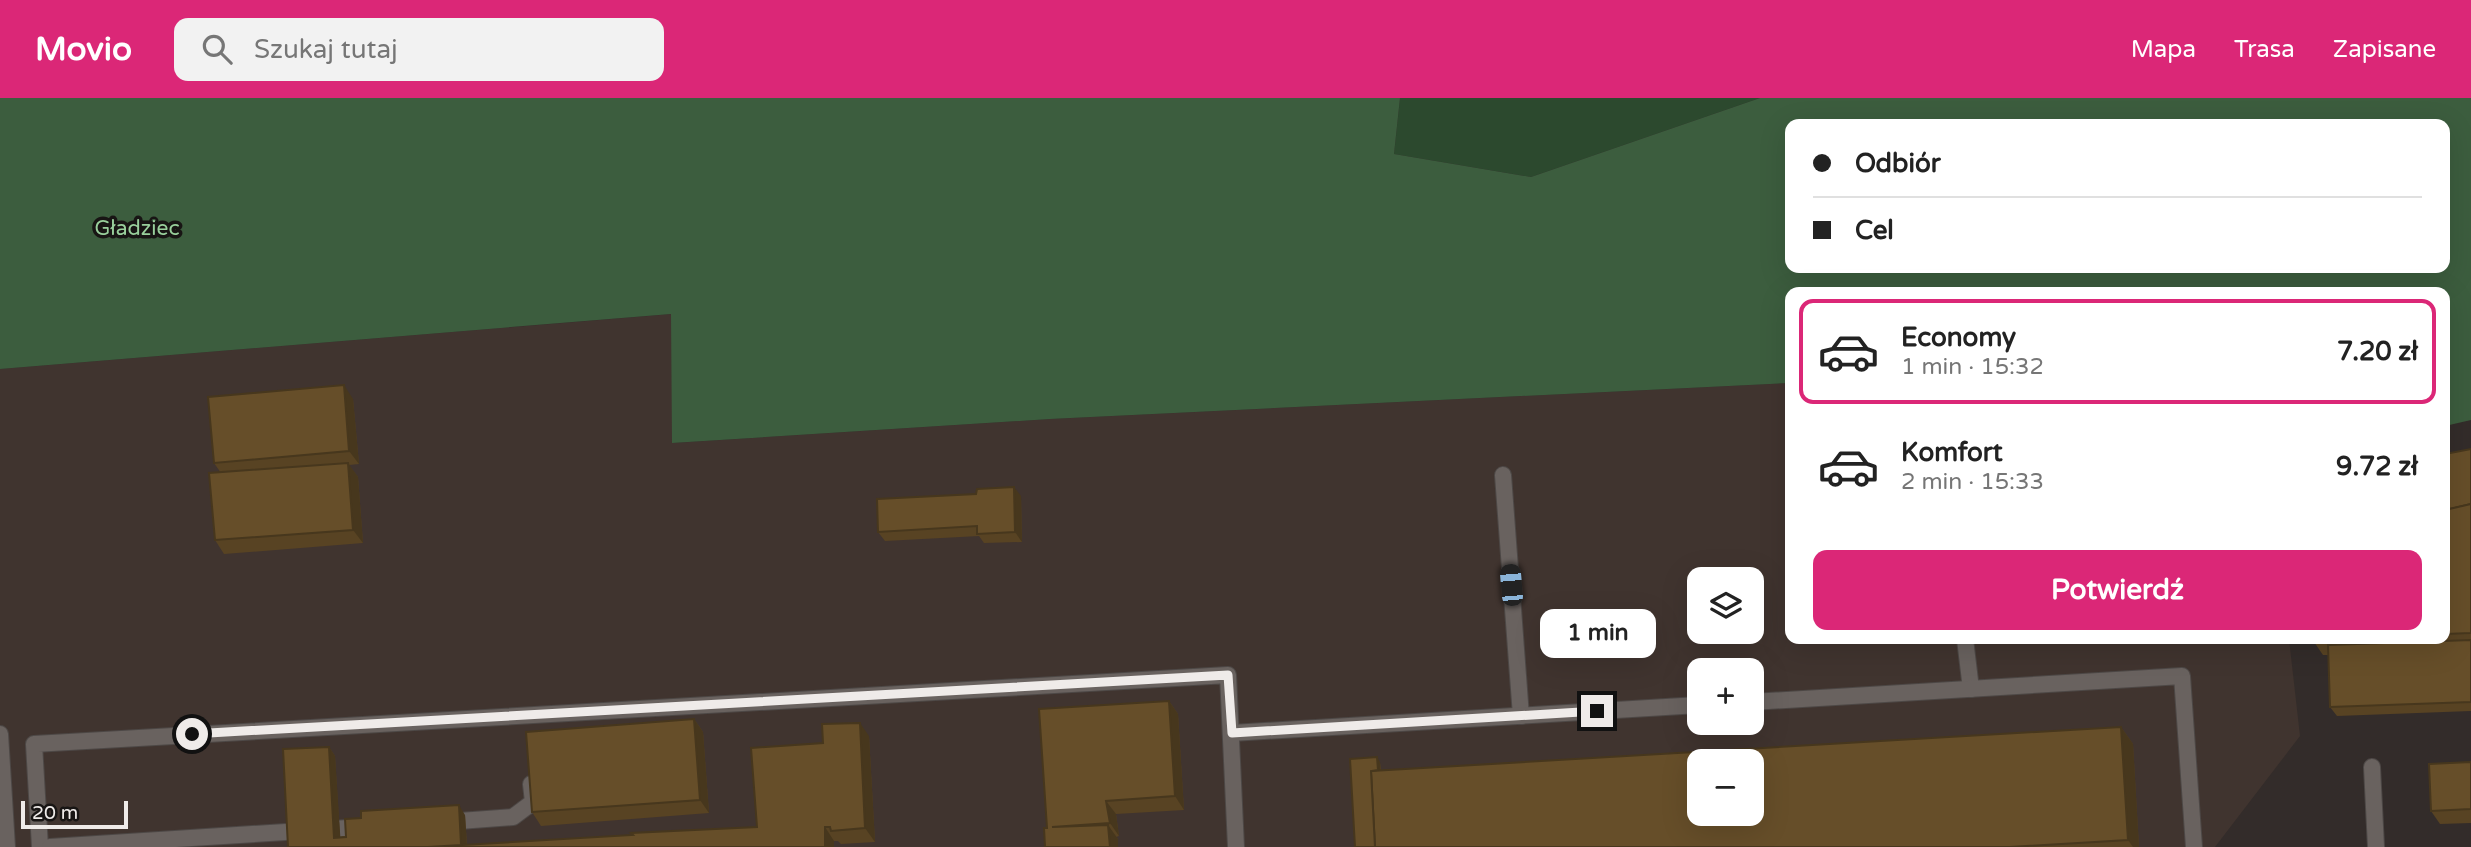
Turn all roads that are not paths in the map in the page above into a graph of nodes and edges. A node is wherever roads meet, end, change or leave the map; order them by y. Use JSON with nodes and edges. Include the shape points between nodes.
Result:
{"nodes":[{"id":1,"x":1503,"y":475,"type":"dead end"},
{"id":2,"x":1966,"y":644,"type":"edge"},
{"id":3,"x":1971,"y":689,"type":"junction"},
{"id":4,"x":1764,"y":701,"type":"edge"},
{"id":5,"x":1687,"y":706,"type":"edge"},
{"id":6,"x":1521,"y":716,"type":"junction"},
{"id":7,"x":1232,"y":733,"type":"junction"},
{"id":8,"x":0,"y":734,"type":"edge"},
{"id":9,"x":530,"y":765,"type":"edge"},
{"id":10,"x":2372,"y":767,"type":"dead end"},
{"id":11,"x":432,"y":822,"type":"edge"},
{"id":12,"x":377,"y":826,"type":"edge"},
{"id":13,"x":7,"y":847,"type":"edge"},
{"id":14,"x":40,"y":847,"type":"edge"},
{"id":15,"x":50,"y":847,"type":"edge"},
{"id":16,"x":1236,"y":847,"type":"edge"},
{"id":17,"x":2194,"y":847,"type":"edge"},
{"id":18,"x":2376,"y":847,"type":"edge"}],
"edges":[{"from":1,"to":6,"type":"lane"},
{"from":2,"to":3,"type":"lane"},
{"from":3,"to":4,"type":"lane"},
{"from":3,"to":17,"type":"lane","via":[[2182,676]]},
{"from":5,"to":6,"type":"lane"},
{"from":6,"to":7,"type":"lane"},
{"from":7,"to":14,"type":"lane","via":[[1228,675],[526,721],[34,744]]},
{"from":7,"to":16,"type":"lane"},
{"from":8,"to":13,"type":"lane"},
{"from":9,"to":11,"type":"lane","via":[[533,802],[513,817]]},
{"from":10,"to":18,"type":"lane"},
{"from":12,"to":15,"type":"lane"}]}
